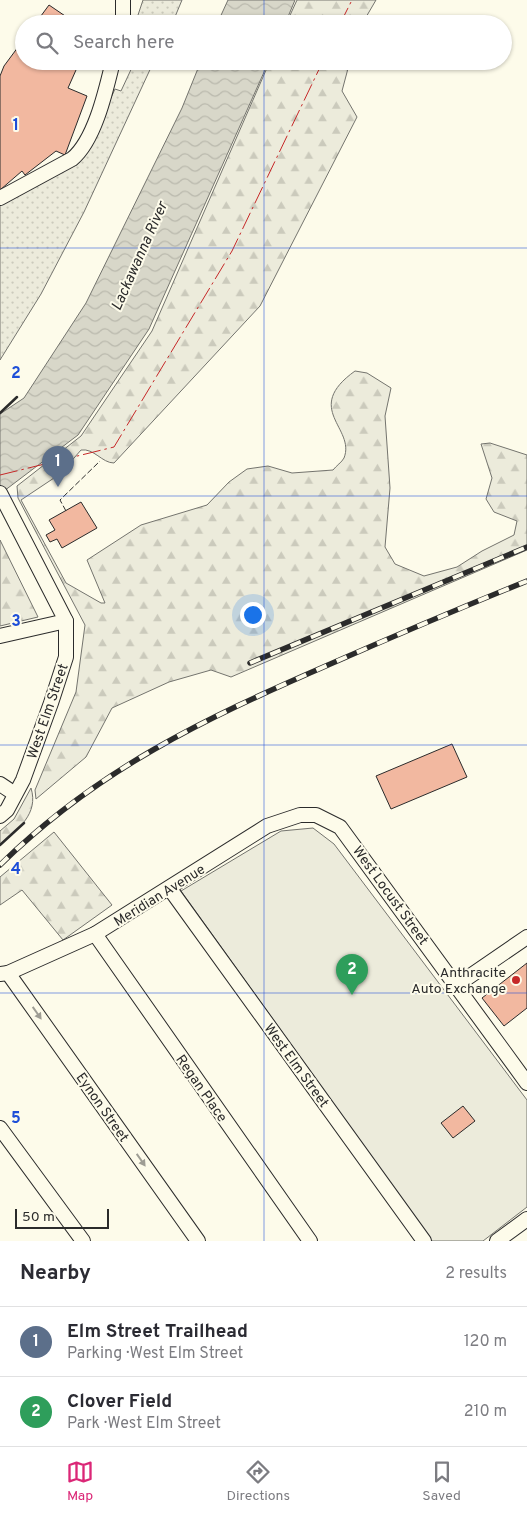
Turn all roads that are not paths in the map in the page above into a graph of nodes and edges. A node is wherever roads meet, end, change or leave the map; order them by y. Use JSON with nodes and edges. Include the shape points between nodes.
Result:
{"nodes":[{"id":1,"x":122,"y":0,"type":"edge"},
{"id":2,"x":123,"y":15,"type":"edge"},
{"id":3,"x":111,"y":70,"type":"edge"},
{"id":4,"x":0,"y":198,"type":"edge"},
{"id":5,"x":0,"y":494,"type":"edge"},
{"id":6,"x":66,"y":622,"type":"junction"},
{"id":7,"x":0,"y":636,"type":"edge"},
{"id":8,"x":0,"y":784,"type":"edge"},
{"id":9,"x":15,"y":794,"type":"junction"},
{"id":10,"x":0,"y":798,"type":"edge"},
{"id":11,"x":316,"y":815,"type":"joint"},
{"id":12,"x":0,"y":816,"type":"edge"},
{"id":13,"x":170,"y":888,"type":"junction"},
{"id":14,"x":95,"y":934,"type":"junction"},
{"id":15,"x":527,"y":937,"type":"edge"},
{"id":16,"x":4,"y":974,"type":"edge"},
{"id":17,"x":457,"y":985,"type":"junction"},
{"id":18,"x":527,"y":1083,"type":"edge"},
{"id":19,"x":0,"y":1128,"type":"edge"},
{"id":20,"x":526,"y":1223,"type":"edge"},
{"id":21,"x":83,"y":1241,"type":"edge"},
{"id":22,"x":198,"y":1241,"type":"edge"},
{"id":23,"x":310,"y":1241,"type":"edge"},
{"id":24,"x":424,"y":1241,"type":"edge"},
{"id":25,"x":498,"y":1241,"type":"edge"}],
"edges":[{"from":1,"to":2,"type":"street"},
{"from":3,"to":4,"type":"street","via":[[102,102],[81,151]]},
{"from":5,"to":6,"type":"street","name":"West Elm Street"},
{"from":6,"to":7,"type":"street"},
{"from":6,"to":9,"type":"street","name":"West Elm Street","via":[[66,657],[23,780]]},
{"from":8,"to":9,"type":"street"},
{"from":9,"to":10,"type":"street"},
{"from":9,"to":12,"type":"street","name":"West Elm Street"},
{"from":11,"to":13,"type":"street","name":"Meridian Avenue","via":[[300,815],[267,826]]},
{"from":11,"to":17,"type":"street","name":"West Locust Street","via":[[340,827]]},
{"from":13,"to":14,"type":"street","name":"Meridian Avenue"},
{"from":13,"to":24,"type":"street","name":"West Elm Street"},
{"from":14,"to":16,"type":"street","name":"Meridian Avenue"},
{"from":14,"to":23,"type":"street","name":"Regan Place"},
{"from":15,"to":17,"type":"street"},
{"from":16,"to":22,"type":"street","name":"Eynon Street","one_way":true},
{"from":17,"to":18,"type":"street","name":"West Locust Street"},
{"from":19,"to":21,"type":"street"},
{"from":20,"to":25,"type":"street"}]}
